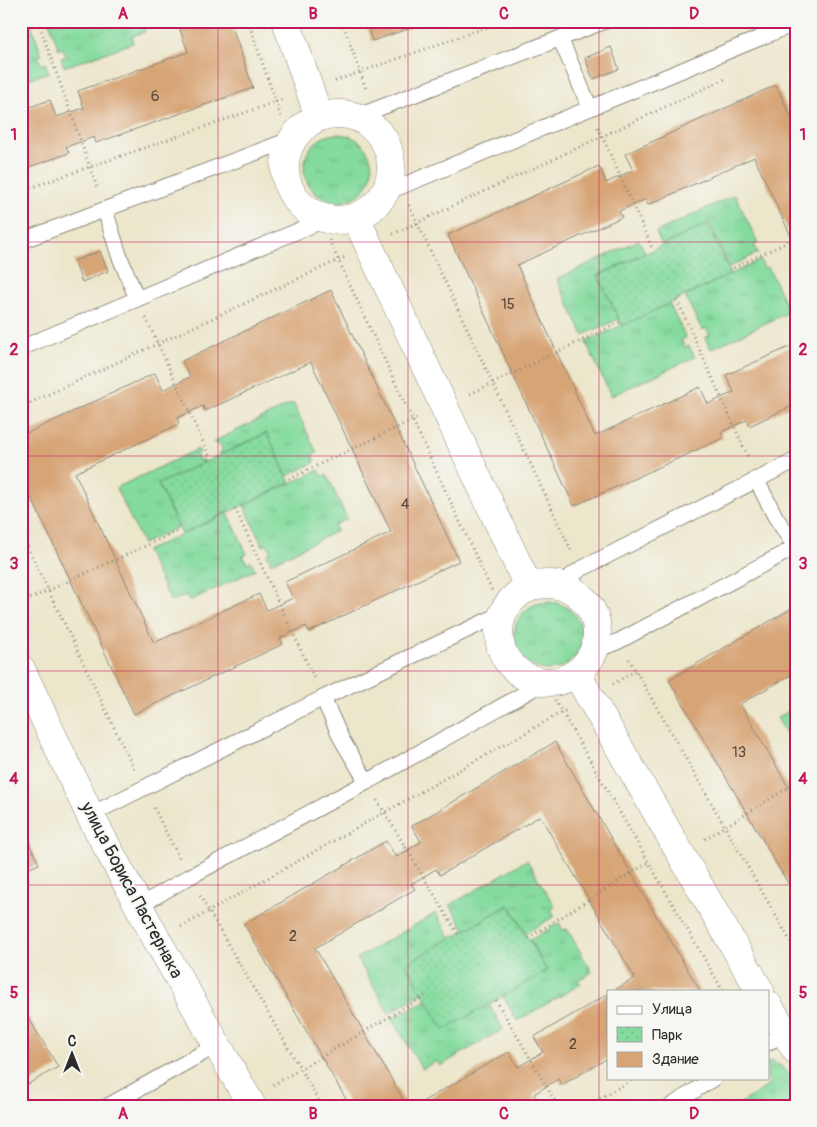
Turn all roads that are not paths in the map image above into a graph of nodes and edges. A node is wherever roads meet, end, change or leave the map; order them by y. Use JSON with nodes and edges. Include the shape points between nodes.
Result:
{"nodes":[{"id":1,"x":286,"y":21,"type":"edge"},
{"id":2,"x":605,"y":21,"type":"edge"},
{"id":3,"x":796,"y":22,"type":"edge"},
{"id":4,"x":560,"y":38,"type":"junction"},
{"id":5,"x":590,"y":108,"type":"junction"},
{"id":6,"x":364,"y":114,"type":"junction"},
{"id":7,"x":320,"y":117,"type":"junction"},
{"id":8,"x":290,"y":140,"type":"junction"},
{"id":9,"x":393,"y":190,"type":"junction"},
{"id":10,"x":105,"y":210,"type":"junction"},
{"id":11,"x":356,"y":218,"type":"junction"},
{"id":12,"x":324,"y":220,"type":"junction"},
{"id":13,"x":21,"y":241,"type":"edge"},
{"id":14,"x":137,"y":299,"type":"junction"},
{"id":15,"x":21,"y":348,"type":"edge"},
{"id":16,"x":796,"y":460,"type":"edge"},
{"id":17,"x":756,"y":479,"type":"junction"},
{"id":18,"x":795,"y":547,"type":"edge"},
{"id":19,"x":558,"y":585,"type":"junction"},
{"id":20,"x":529,"y":588,"type":"junction"},
{"id":21,"x":503,"y":613,"type":"junction"},
{"id":22,"x":594,"y":651,"type":"junction"},
{"id":23,"x":21,"y":669,"type":"edge"},
{"id":24,"x":576,"y":673,"type":"junction"},
{"id":25,"x":545,"y":682,"type":"junction"},
{"id":26,"x":323,"y":698,"type":"junction"},
{"id":27,"x":367,"y":782,"type":"junction"},
{"id":28,"x":90,"y":815,"type":"junction"},
{"id":29,"x":139,"y":906,"type":"junction"},
{"id":30,"x":759,"y":990,"type":"edge"},
{"id":31,"x":770,"y":1009,"type":"edge"},
{"id":32,"x":786,"y":1038,"type":"edge"},
{"id":33,"x":217,"y":1045,"type":"junction"},
{"id":34,"x":711,"y":1080,"type":"edge"},
{"id":35,"x":250,"y":1102,"type":"edge"},
{"id":36,"x":108,"y":1106,"type":"edge"},
{"id":37,"x":671,"y":1106,"type":"edge"}],
"edges":[{"from":1,"to":7,"type":"street"},
{"from":2,"to":4,"type":"lane"},
{"from":3,"to":5,"type":"lane"},
{"from":4,"to":5,"type":"lane"},
{"from":4,"to":6,"type":"lane"},
{"from":5,"to":9,"type":"lane"},
{"from":6,"to":7,"type":"street"},
{"from":6,"to":9,"type":"street","via":[[384,140],[391,157]]},
{"from":7,"to":8,"type":"street","via":[[304,126]]},
{"from":8,"to":10,"type":"lane"},
{"from":8,"to":12,"type":"street","via":[[284,171],[288,188],[297,202]]},
{"from":9,"to":11,"type":"street"},
{"from":10,"to":13,"type":"lane"},
{"from":10,"to":14,"type":"lane"},
{"from":11,"to":12,"type":"street"},
{"from":11,"to":20,"type":"street"},
{"from":12,"to":14,"type":"lane"},
{"from":14,"to":15,"type":"lane"},
{"from":16,"to":17,"type":"lane"},
{"from":17,"to":18,"type":"lane"},
{"from":17,"to":19,"type":"lane","via":[[581,569]]},
{"from":18,"to":22,"type":"lane","via":[[619,641]]},
{"from":19,"to":20,"type":"street"},
{"from":19,"to":22,"type":"street","via":[[574,592],[586,603],[594,618],[597,634]]},
{"from":20,"to":21,"type":"street","via":[[509,602]]},
{"from":21,"to":25,"type":"street","via":[[499,628],[500,644],[506,659],[530,679]]},
{"from":21,"to":26,"type":"lane"},
{"from":22,"to":24,"type":"street"},
{"from":23,"to":28,"type":"street","name":"улица Бориса Пастернака"},
{"from":24,"to":25,"type":"street","via":[[562,680]]},
{"from":24,"to":30,"type":"street"},
{"from":25,"to":27,"type":"lane"},
{"from":26,"to":27,"type":"lane","via":[[342,740]]},
{"from":26,"to":28,"type":"lane"},
{"from":27,"to":29,"type":"lane"},
{"from":28,"to":29,"type":"street","name":"улица Бориса Пастернака"},
{"from":29,"to":33,"type":"street","name":"улица Бориса Пастернака"},
{"from":31,"to":32,"type":"street"},
{"from":33,"to":35,"type":"street","name":"улица Бориса Пастернака"},
{"from":33,"to":36,"type":"lane"},
{"from":34,"to":37,"type":"lane"}]}
